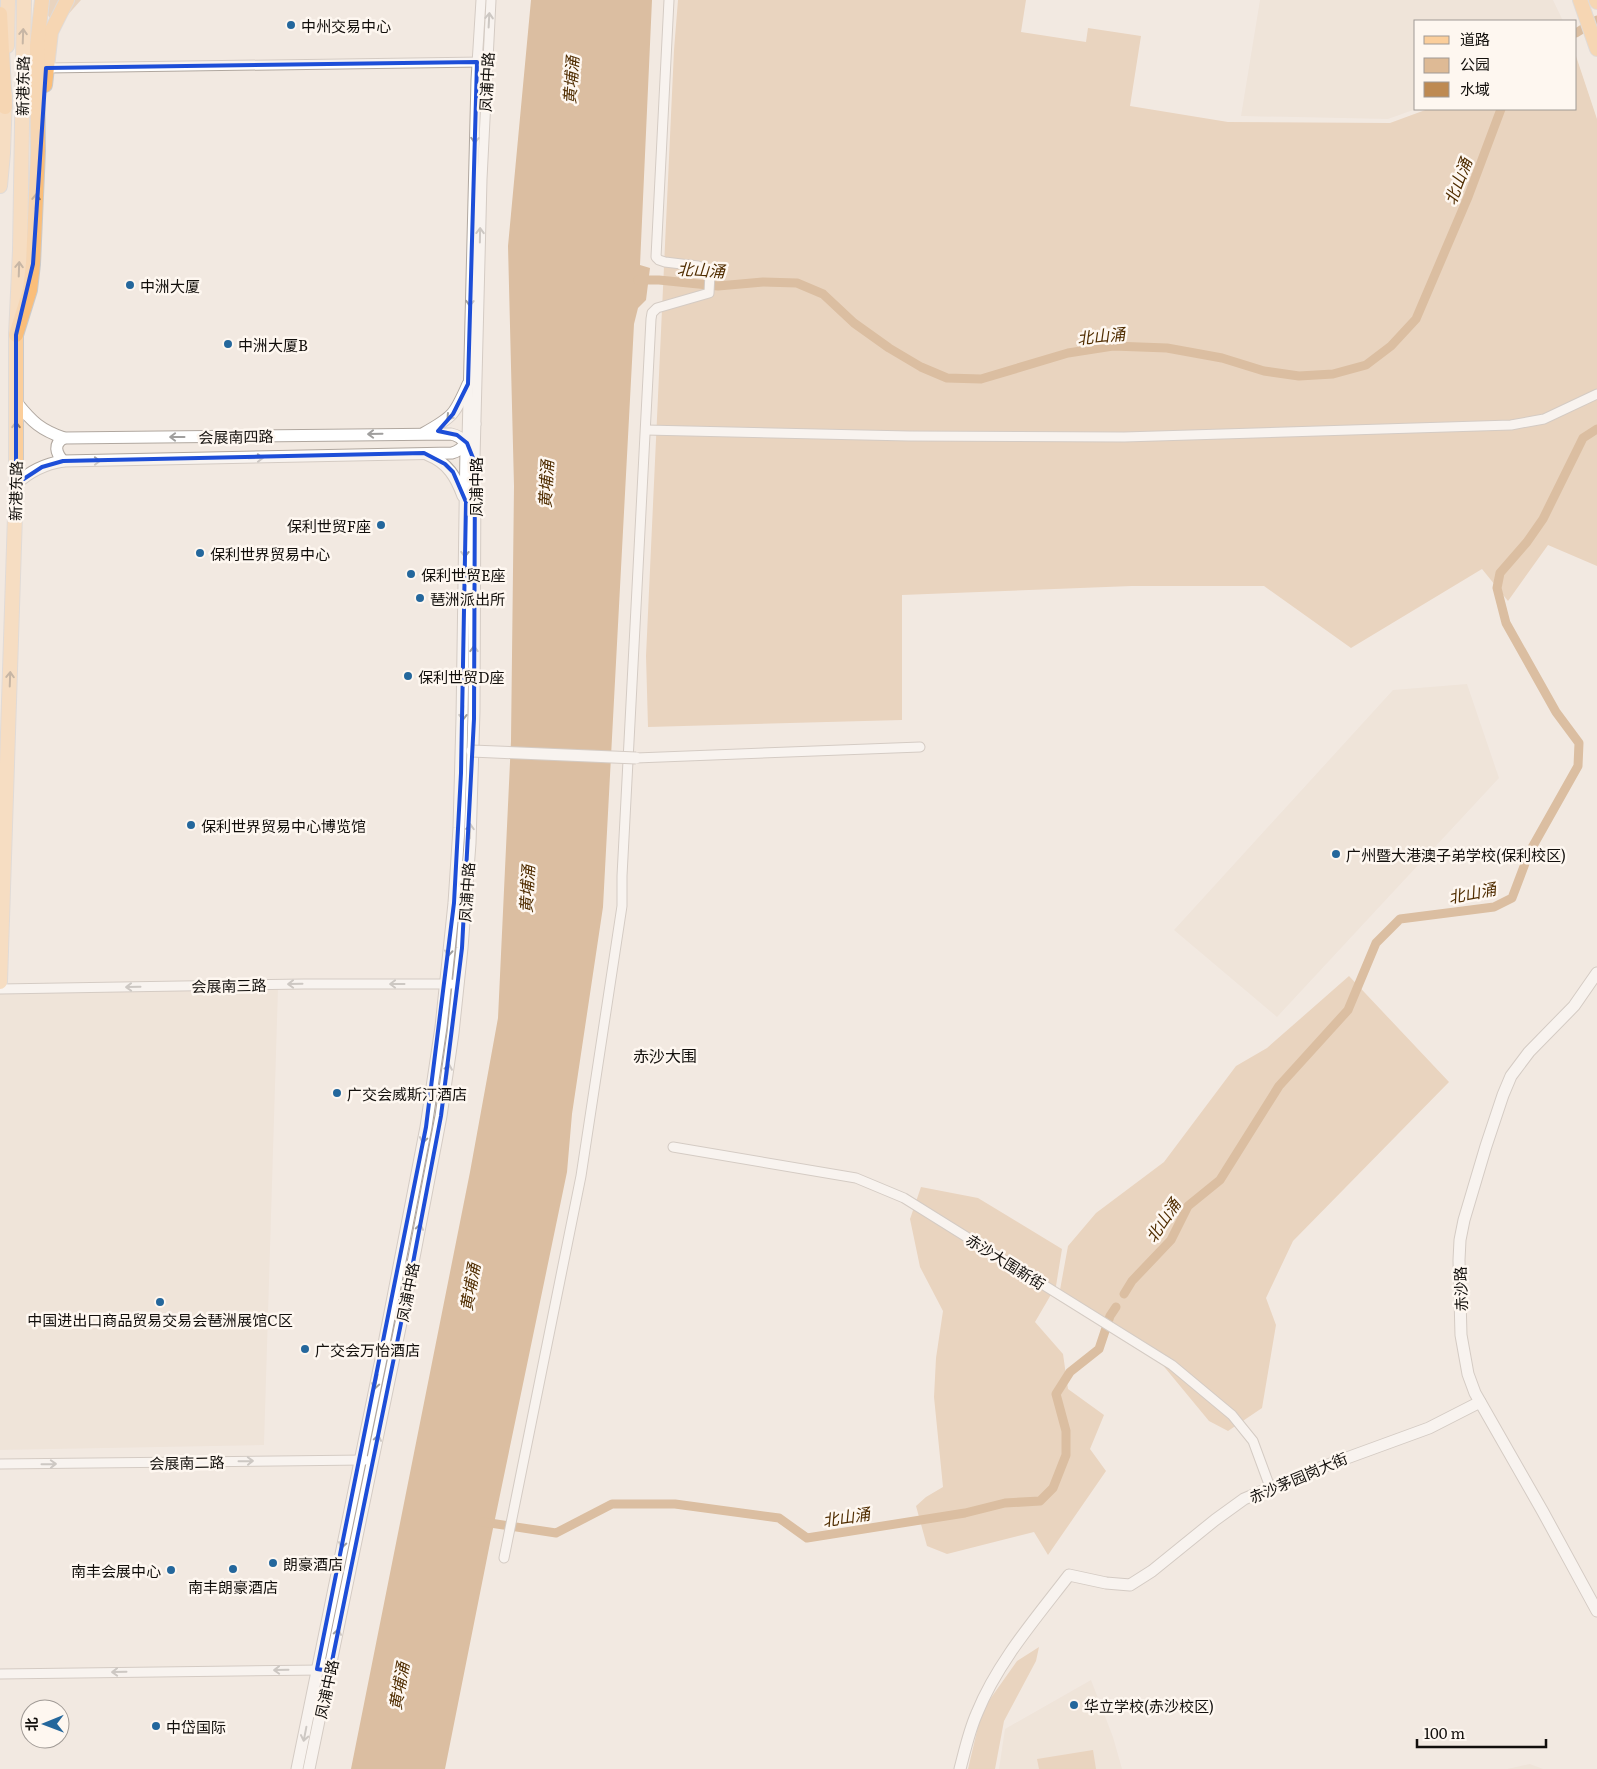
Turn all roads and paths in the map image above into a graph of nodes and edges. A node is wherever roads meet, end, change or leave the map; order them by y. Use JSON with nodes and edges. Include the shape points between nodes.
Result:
{"nodes":[{"id":1,"x":8,"y":0,"type":"edge"},
{"id":2,"x":24,"y":0,"type":"edge"},
{"id":3,"x":42,"y":0,"type":"edge"},
{"id":4,"x":67,"y":0,"type":"edge"},
{"id":5,"x":480,"y":0,"type":"edge"},
{"id":6,"x":491,"y":0,"type":"edge"},
{"id":7,"x":669,"y":0,"type":"edge"},
{"id":8,"x":1581,"y":3,"type":"edge"},
{"id":9,"x":0,"y":14,"type":"edge"},
{"id":10,"x":1596,"y":47,"type":"edge"},
{"id":11,"x":477,"y":62,"type":"junction"},
{"id":12,"x":487,"y":62,"type":"junction"},
{"id":13,"x":46,"y":68,"type":"junction"},
{"id":14,"x":5,"y":107,"type":"junction"},
{"id":15,"x":38,"y":150,"type":"junction"},
{"id":16,"x":0,"y":186,"type":"edge"},
{"id":17,"x":16,"y":335,"type":"junction"},
{"id":18,"x":468,"y":384,"type":"junction"},
{"id":19,"x":1597,"y":394,"type":"edge"},
{"id":20,"x":16,"y":403,"type":"junction"},
{"id":21,"x":475,"y":424,"type":"junction"},
{"id":22,"x":646,"y":430,"type":"junction"},
{"id":23,"x":424,"y":434,"type":"junction"},
{"id":24,"x":64,"y":438,"type":"junction"},
{"id":25,"x":467,"y":443,"type":"junction"},
{"id":26,"x":424,"y":453,"type":"junction"},
{"id":27,"x":63,"y":461,"type":"junction"},
{"id":28,"x":475,"y":463,"type":"junction"},
{"id":29,"x":16,"y":484,"type":"junction"},
{"id":30,"x":466,"y":502,"type":"junction"},
{"id":31,"x":920,"y":747,"type":"dead end"},
{"id":32,"x":472,"y":751,"type":"junction"},
{"id":33,"x":636,"y":758,"type":"joint"},
{"id":34,"x":1597,"y":973,"type":"edge"},
{"id":35,"x":0,"y":982,"type":"edge"},
{"id":36,"x":446,"y":984,"type":"junction"},
{"id":37,"x":458,"y":984,"type":"junction"},
{"id":38,"x":0,"y":989,"type":"edge"},
{"id":39,"x":673,"y":1147,"type":"dead end"},
{"id":40,"x":1480,"y":1402,"type":"junction"},
{"id":41,"x":360,"y":1459,"type":"junction"},
{"id":42,"x":373,"y":1462,"type":"junction"},
{"id":43,"x":0,"y":1464,"type":"edge"},
{"id":44,"x":1270,"y":1487,"type":"junction"},
{"id":45,"x":504,"y":1558,"type":"dead end"},
{"id":46,"x":1597,"y":1611,"type":"edge"},
{"id":47,"x":318,"y":1669,"type":"junction"},
{"id":48,"x":330,"y":1671,"type":"junction"},
{"id":49,"x":0,"y":1674,"type":"edge"},
{"id":50,"x":297,"y":1769,"type":"edge"},
{"id":51,"x":309,"y":1769,"type":"edge"},
{"id":52,"x":960,"y":1769,"type":"edge"}],
"edges":[{"from":1,"to":14,"type":"main road","name":"新港东路"},
{"from":17,"to":2,"type":"main road","name":"新港东路","one_way":true},
{"from":3,"to":15,"type":"highway","via":[[38,30]]},
{"from":4,"to":13,"type":"highway","via":[[51,32]]},
{"from":5,"to":11,"type":"street","name":"凤浦中路"},
{"from":12,"to":6,"type":"street","name":"凤浦中路","one_way":true},
{"from":7,"to":22,"type":"street","via":[[656,257],[665,262],[698,266],[710,273],[709,293],[668,304],[652,313]]},
{"from":8,"to":10,"type":"highway"},
{"from":9,"to":14,"type":"highway"},
{"from":11,"to":12,"type":"street"},
{"from":11,"to":13,"type":"street"},
{"from":11,"to":18,"type":"street","name":"凤浦中路","one_way":true},
{"from":21,"to":12,"type":"street","name":"凤浦中路","one_way":true},
{"from":13,"to":15,"type":"highway"},
{"from":14,"to":16,"type":"main road","name":"新港东路"},
{"from":17,"to":15,"type":"highway","one_way":true,"via":[[30,290]]},
{"from":17,"to":20,"type":"main road","name":"新港东路"},
{"from":18,"to":23,"type":"street","one_way":true,"via":[[450,418]]},
{"from":18,"to":25,"type":"street","name":"凤浦中路"},
{"from":19,"to":22,"type":"street","via":[[1544,419],[1511,425],[1124,436],[908,436]]},
{"from":20,"to":24,"type":"street","name":"会展南四路","via":[[41,429]]},
{"from":29,"to":20,"type":"main road","name":"新港东路","one_way":true},
{"from":21,"to":25,"type":"street"},
{"from":21,"to":28,"type":"street","name":"凤浦中路"},
{"from":22,"to":45,"type":"street","via":[[622,906],[581,1176]]},
{"from":23,"to":24,"type":"street","name":"会展南四路","one_way":true},
{"from":23,"to":25,"type":"street","name":"会展南四路","via":[[457,435]]},
{"from":24,"to":27,"type":"street","via":[[56,448]]},
{"from":25,"to":26,"type":"street","name":"会展南四路","via":[[452,453]]},
{"from":25,"to":28,"type":"street"},
{"from":25,"to":30,"type":"street","name":"凤浦中路"},
{"from":27,"to":26,"type":"street","name":"会展南四路","one_way":true},
{"from":26,"to":30,"type":"street","via":[[453,472]]},
{"from":27,"to":29,"type":"street","name":"会展南四路","via":[[42,466]]},
{"from":32,"to":28,"type":"street","name":"凤浦中路","one_way":true},
{"from":35,"to":29,"type":"main road","name":"新港东路","one_way":true},
{"from":30,"to":36,"type":"street","name":"凤浦中路","one_way":true,"via":[[459,828]]},
{"from":31,"to":33,"type":"street"},
{"from":32,"to":33,"type":"street","bridge":true},
{"from":37,"to":32,"type":"street","name":"凤浦中路","one_way":true,"via":[[470,843]]},
{"from":34,"to":40,"type":"street","name":"赤沙路","via":[[1574,1006],[1529,1052],[1511,1076],[1464,1220],[1458,1260],[1461,1335],[1468,1374]]},
{"from":36,"to":37,"type":"street","name":"会展南三路"},
{"from":36,"to":38,"type":"street","name":"会展南三路","one_way":true},
{"from":36,"to":41,"type":"street","name":"凤浦中路","one_way":true,"via":[[426,1128]]},
{"from":42,"to":37,"type":"street","name":"凤浦中路","one_way":true,"via":[[441,1116]]},
{"from":39,"to":44,"type":"street","name":"赤沙大围新街","via":[[856,1178],[904,1198],[1172,1365],[1232,1415],[1253,1441]]},
{"from":40,"to":44,"type":"street","name":"赤沙茅园岗大街","via":[[1429,1428]]},
{"from":40,"to":46,"type":"street","name":"赤沙路"},
{"from":41,"to":42,"type":"street","name":"会展南二路"},
{"from":43,"to":41,"type":"street","name":"会展南二路","one_way":true},
{"from":41,"to":47,"type":"street","name":"凤浦中路","one_way":true},
{"from":48,"to":42,"type":"street","name":"凤浦中路","one_way":true},
{"from":44,"to":52,"type":"street","name":"赤沙茅园岗大街","via":[[1230,1508],[1134,1583],[1126,1586],[1068,1575],[990,1687],[971,1727]]},
{"from":47,"to":48,"type":"street"},
{"from":47,"to":49,"type":"street","one_way":true},
{"from":47,"to":50,"type":"street","name":"凤浦中路","one_way":true},
{"from":48,"to":51,"type":"street","name":"凤浦中路"}]}
